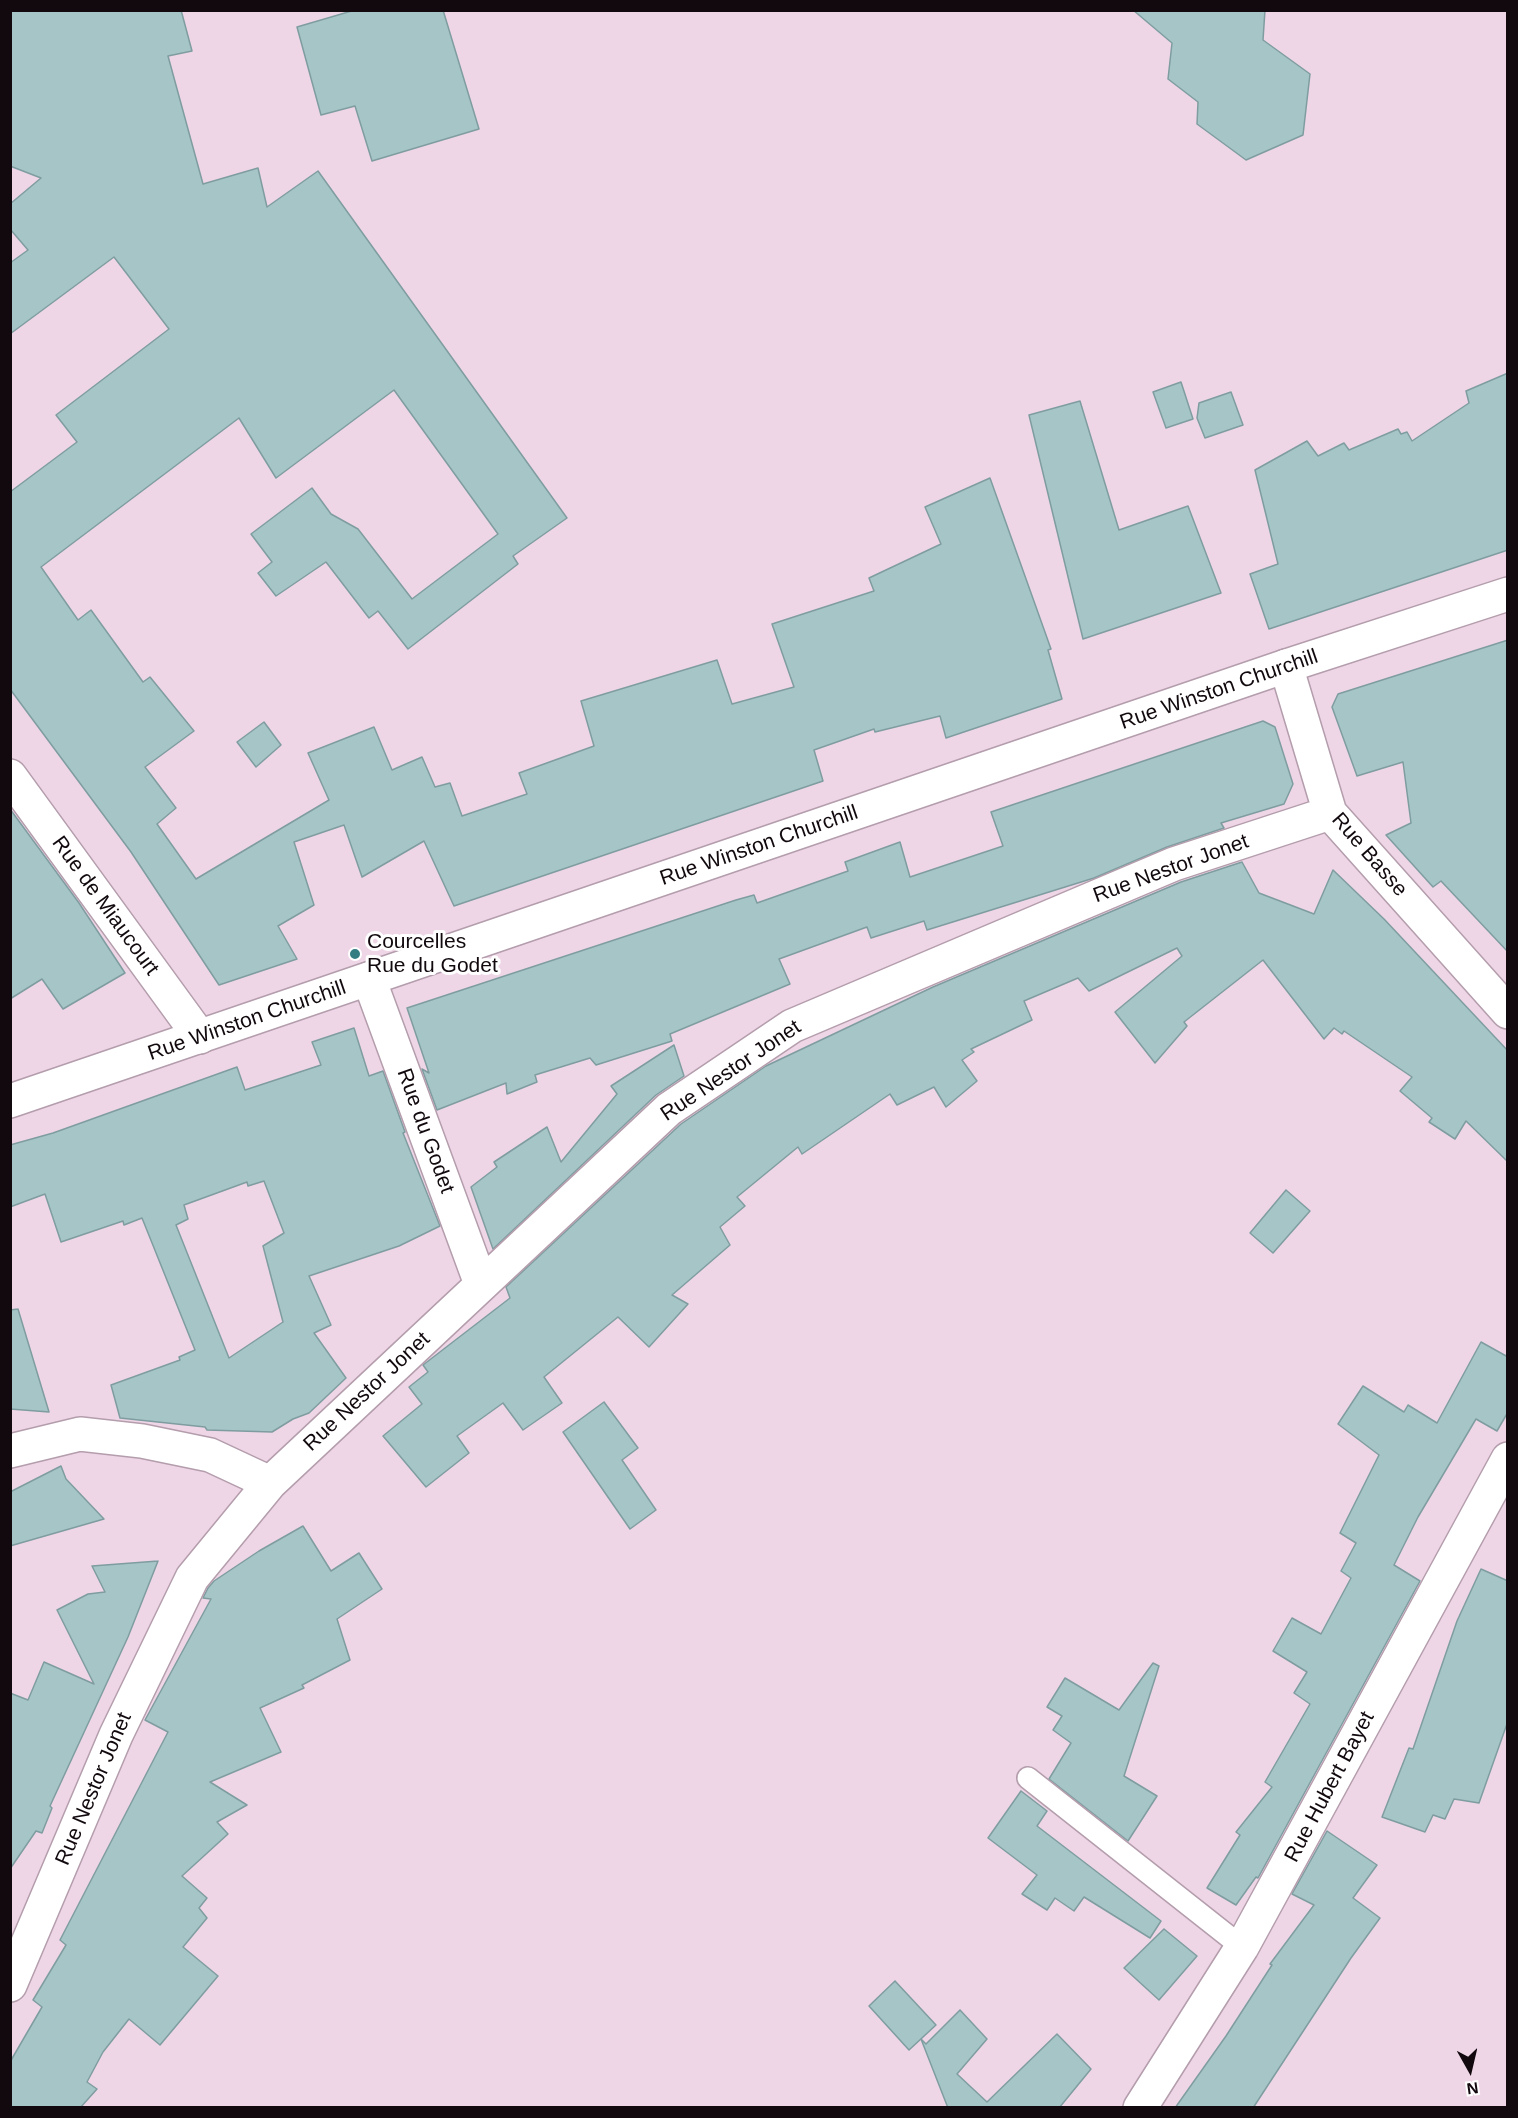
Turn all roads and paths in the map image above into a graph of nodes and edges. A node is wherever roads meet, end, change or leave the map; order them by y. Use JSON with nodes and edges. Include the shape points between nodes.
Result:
{"nodes":[{"id":1,"x":1508,"y":594,"type":"edge"},
{"id":2,"x":1286,"y":666,"type":"junction"},
{"id":3,"x":10,"y":776,"type":"edge"},
{"id":4,"x":1330,"y":813,"type":"junction"},
{"id":5,"x":369,"y":979,"type":"junction"},
{"id":6,"x":1508,"y":1012,"type":"edge"},
{"id":7,"x":200,"y":1037,"type":"junction"},
{"id":8,"x":10,"y":1101,"type":"edge"},
{"id":9,"x":481,"y":1284,"type":"junction"},
{"id":10,"x":10,"y":1450,"type":"edge"},
{"id":11,"x":1508,"y":1459,"type":"edge"},
{"id":12,"x":270,"y":1483,"type":"junction"},
{"id":13,"x":1028,"y":1778,"type":"dead end"},
{"id":14,"x":1242,"y":1947,"type":"junction"},
{"id":15,"x":10,"y":1985,"type":"edge"},
{"id":16,"x":1140,"y":2108,"type":"edge"}],
"edges":[{"from":1,"to":2,"type":"street","name":"Rue Winston Churchill"},
{"from":2,"to":4,"type":"street","name":"Rue Basse"},
{"from":2,"to":5,"type":"street","name":"Rue Winston Churchill"},
{"from":3,"to":7,"type":"street","name":"Rue de Miaucourt"},
{"from":4,"to":6,"type":"street","name":"Rue Basse"},
{"from":4,"to":9,"type":"street","name":"Rue Nestor Jonet","via":[[1174,864],[792,1026],[669,1109]]},
{"from":5,"to":7,"type":"street","name":"Rue Winston Churchill"},
{"from":5,"to":9,"type":"street","name":"Rue du Godet"},
{"from":7,"to":8,"type":"street","name":"Rue Winston Churchill"},
{"from":9,"to":12,"type":"street","name":"Rue Nestor Jonet"},
{"from":10,"to":12,"type":"street","via":[[80,1434],[142,1441],[210,1455]]},
{"from":11,"to":14,"type":"street","name":"Rue Hubert Bayet"},
{"from":12,"to":15,"type":"street","name":"Rue Nestor Jonet","via":[[192,1578],[116,1735]]},
{"from":13,"to":14,"type":"lane"},
{"from":14,"to":16,"type":"street","name":"Rue Hubert Bayet"}]}
